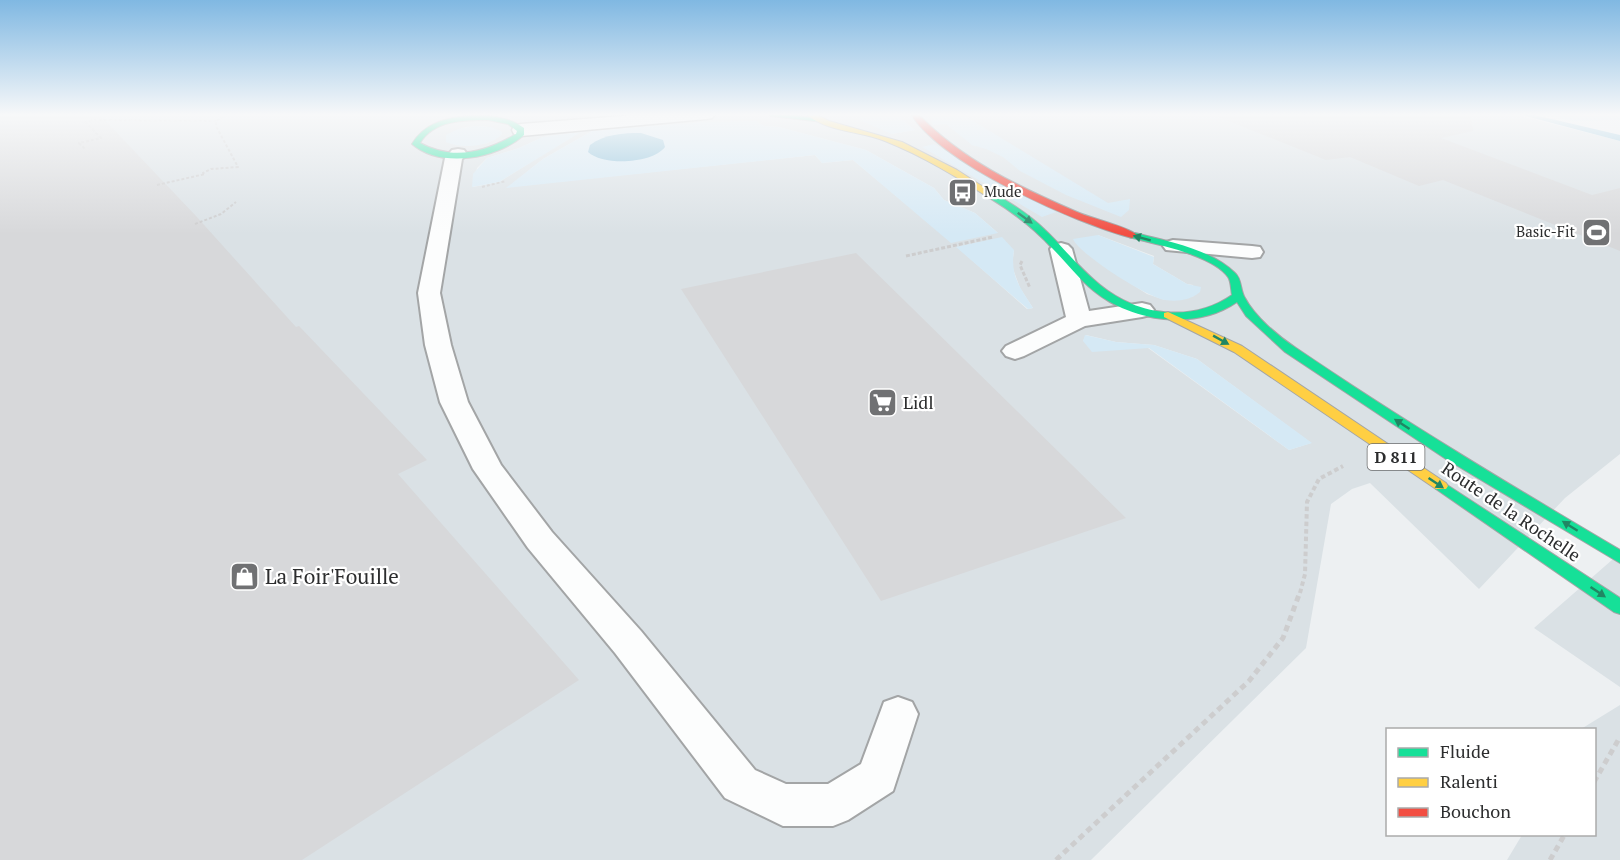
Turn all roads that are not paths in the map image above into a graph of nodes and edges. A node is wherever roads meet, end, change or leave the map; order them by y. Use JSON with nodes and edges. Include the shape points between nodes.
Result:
{"nodes":[{"id":1,"x":458,"y":154,"type":"edge"},
{"id":2,"x":921,"y":154,"type":"edge"},
{"id":3,"x":961,"y":154,"type":"edge"},
{"id":4,"x":1172,"y":246,"type":"junction"},
{"id":5,"x":1062,"y":249,"type":"junction"},
{"id":6,"x":1236,"y":286,"type":"junction"},
{"id":7,"x":1142,"y":310,"type":"junction"},
{"id":8,"x":1168,"y":315,"type":"junction"},
{"id":9,"x":1079,"y":320,"type":"junction"},
{"id":10,"x":1016,"y":351,"type":"dead end"},
{"id":11,"x":1620,"y":557,"type":"edge"},
{"id":12,"x":1620,"y":607,"type":"edge"},
{"id":13,"x":898,"y":714,"type":"dead end"}],
"edges":[{"from":1,"to":13,"type":"lane","via":[[429,293],[438,345],[454,402],[488,469],[540,540],[628,642],[740,784],[783,805],[833,805],[878,777]]},
{"from":2,"to":5,"type":"main road","name":"Route de la Rochelle","number":"D 811","one_way":true,"via":[[995,197]]},
{"from":4,"to":3,"type":"main road","name":"Route de la Rochelle","number":"D 811","one_way":true,"via":[[1096,224]]},
{"from":4,"to":6,"type":"main road","name":"Route de la Rochelle","number":"D 811","via":[[1214,261]]},
{"from":4,"to":6,"type":"lane","via":[[1252,252]]},
{"from":5,"to":7,"type":"main road","name":"Route de la Rochelle","number":"D 811","via":[[1105,294]]},
{"from":5,"to":9,"type":"lane"},
{"from":6,"to":8,"type":"main road","name":"Route de la Rochelle","number":"D 811","via":[[1231,306],[1219,312],[1205,316]]},
{"from":11,"to":6,"type":"main road","name":"Route de la Rochelle","number":"D 811","one_way":true,"via":[[1451,456],[1289,349],[1250,314]]},
{"from":7,"to":8,"type":"main road","name":"Route de la Rochelle","number":"D 811"},
{"from":7,"to":9,"type":"lane"},
{"from":8,"to":12,"type":"main road","name":"Route de la Rochelle","number":"D 811","one_way":true,"via":[[1238,349]]},
{"from":9,"to":10,"type":"lane"}]}
